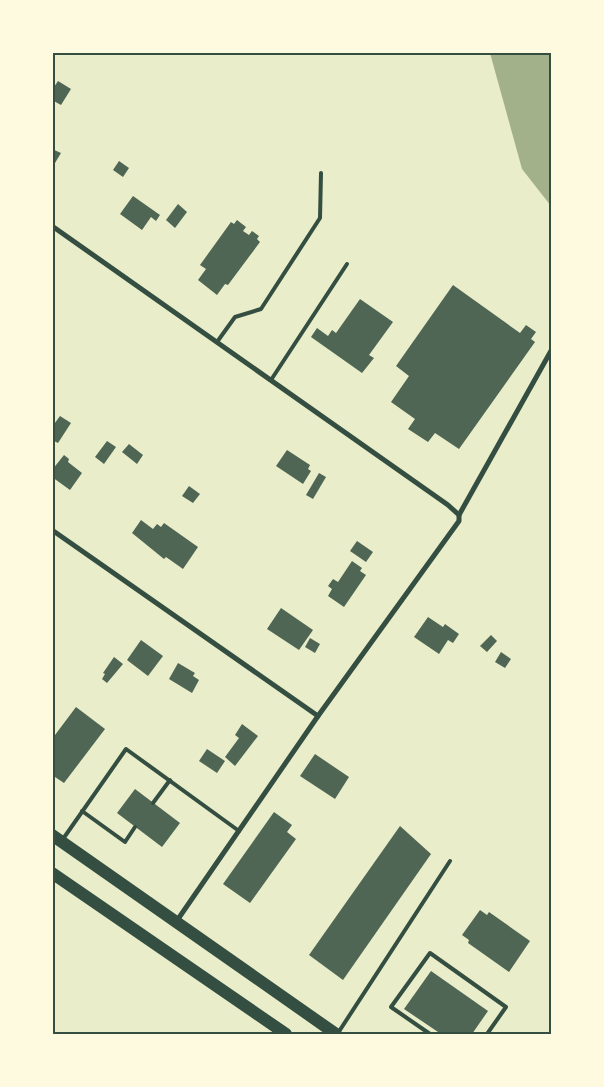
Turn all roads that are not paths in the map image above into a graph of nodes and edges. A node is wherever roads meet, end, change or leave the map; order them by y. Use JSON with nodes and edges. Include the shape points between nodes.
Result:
{"nodes":[{"id":1,"x":321,"y":172,"type":"dead end"},
{"id":2,"x":52,"y":226,"type":"edge"},
{"id":3,"x":347,"y":264,"type":"dead end"},
{"id":4,"x":217,"y":342,"type":"junction"},
{"id":5,"x":552,"y":349,"type":"edge"},
{"id":6,"x":271,"y":380,"type":"junction"},
{"id":7,"x":459,"y":515,"type":"junction"},
{"id":8,"x":52,"y":530,"type":"edge"},
{"id":9,"x":318,"y":716,"type":"junction"},
{"id":10,"x":170,"y":780,"type":"junction"},
{"id":11,"x":153,"y":803,"type":"dead end"},
{"id":12,"x":82,"y":811,"type":"junction"},
{"id":13,"x":135,"y":827,"type":"dead end"},
{"id":14,"x":239,"y":830,"type":"junction"},
{"id":15,"x":57,"y":838,"type":"edge"},
{"id":16,"x":450,"y":861,"type":"dead end"},
{"id":17,"x":52,"y":873,"type":"edge"},
{"id":18,"x":176,"y":922,"type":"junction"},
{"id":19,"x":424,"y":1033,"type":"edge"},
{"id":20,"x":286,"y":1034,"type":"edge"},
{"id":21,"x":336,"y":1034,"type":"edge"},
{"id":22,"x":430,"y":1034,"type":"edge"},
{"id":23,"x":487,"y":1034,"type":"edge"}],
"edges":[{"from":1,"to":4,"type":"lane","via":[[320,218],[261,309],[235,317]]},
{"from":2,"to":4,"type":"street"},
{"from":3,"to":6,"type":"lane"},
{"from":4,"to":6,"type":"street"},
{"from":5,"to":7,"type":"street"},
{"from":6,"to":7,"type":"street"},
{"from":7,"to":9,"type":"street","via":[[459,520]]},
{"from":8,"to":9,"type":"street"},
{"from":9,"to":14,"type":"street"},
{"from":10,"to":11,"type":"lane"},
{"from":10,"to":12,"type":"lane","via":[[126,749]]},
{"from":10,"to":14,"type":"lane"},
{"from":12,"to":13,"type":"lane","via":[[124,842]]},
{"from":12,"to":15,"type":"lane"},
{"from":14,"to":18,"type":"street"},
{"from":15,"to":18,"type":"main road"},
{"from":16,"to":21,"type":"lane"},
{"from":17,"to":20,"type":"main road"},
{"from":18,"to":21,"type":"main road"},
{"from":19,"to":22,"type":"lane"},
{"from":19,"to":23,"type":"lane","via":[[391,1007],[430,953],[506,1007]]}]}
